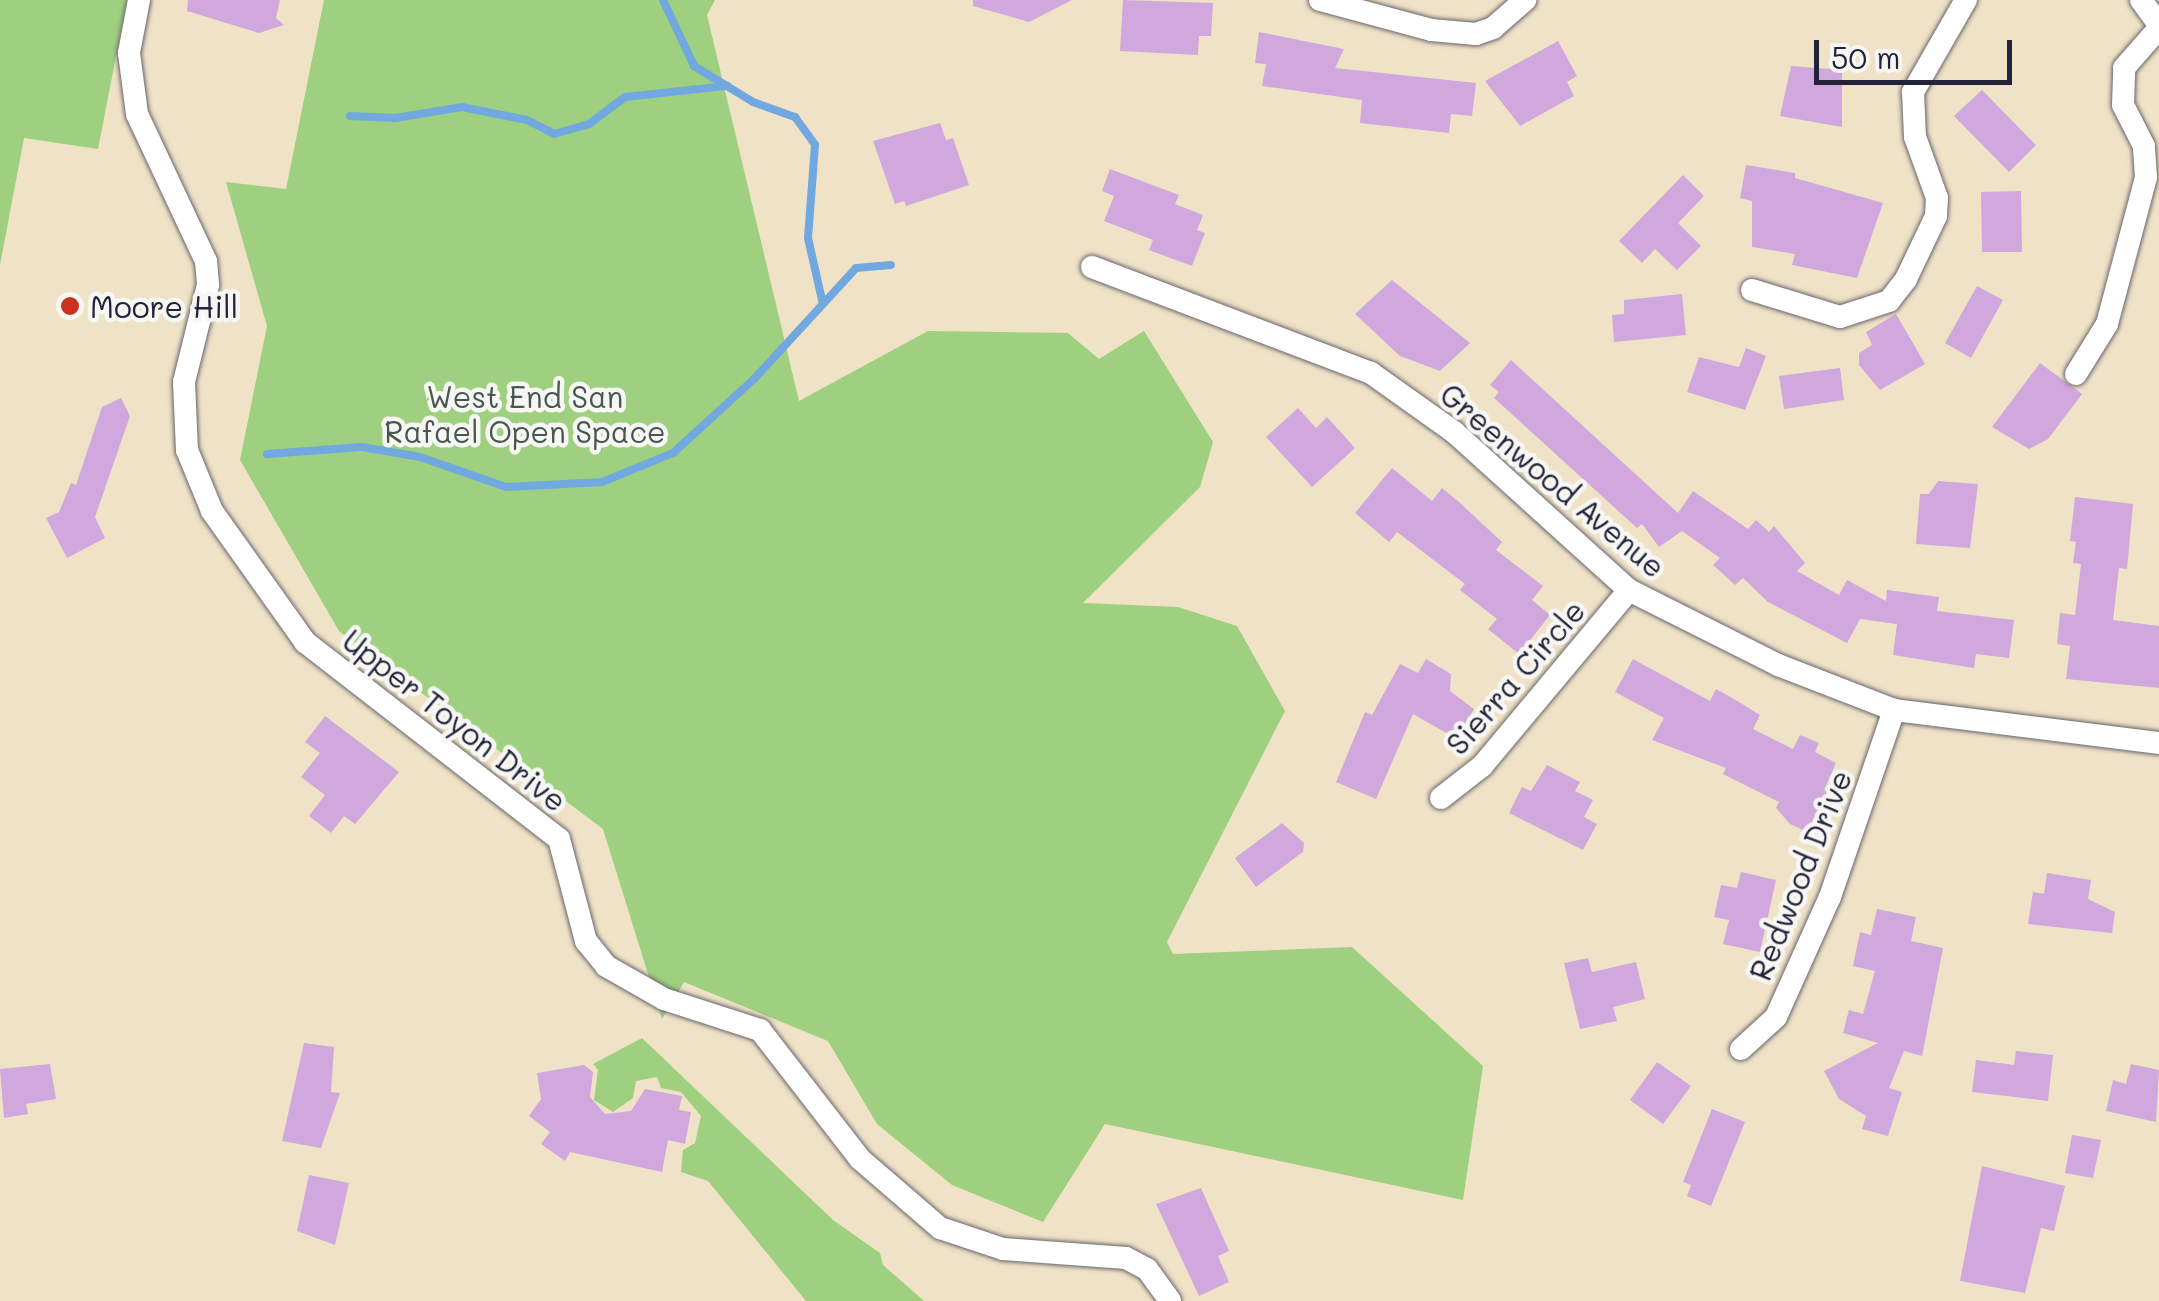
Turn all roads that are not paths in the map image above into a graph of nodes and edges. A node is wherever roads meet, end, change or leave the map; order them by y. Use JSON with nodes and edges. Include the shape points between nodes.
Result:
{"nodes":[{"id":1,"x":139,"y":0,"type":"edge"},
{"id":2,"x":1320,"y":0,"type":"edge"},
{"id":3,"x":1524,"y":0,"type":"edge"},
{"id":4,"x":1966,"y":0,"type":"edge"},
{"id":5,"x":2141,"y":0,"type":"edge"},
{"id":6,"x":2159,"y":26,"type":"edge"},
{"id":7,"x":1092,"y":267,"type":"dead end"},
{"id":8,"x":1752,"y":290,"type":"dead end"},
{"id":9,"x":2076,"y":374,"type":"dead end"},
{"id":10,"x":1630,"y":590,"type":"junction"},
{"id":11,"x":1894,"y":710,"type":"junction"},
{"id":12,"x":2159,"y":742,"type":"edge"},
{"id":13,"x":1441,"y":798,"type":"dead end"},
{"id":14,"x":1741,"y":1049,"type":"dead end"},
{"id":15,"x":1170,"y":1301,"type":"edge"}],
"edges":[{"from":1,"to":15,"type":"street","name":"Upper Toyon Drive","via":[[129,54],[138,114],[206,261],[208,285],[184,382],[188,450],[212,511],[305,642],[558,840],[581,928],[606,966],[664,999],[760,1030],[860,1159],[940,1228],[1003,1249],[1126,1258],[1146,1269]]},
{"from":2,"to":3,"type":"street","via":[[1430,30],[1476,34]]},
{"from":4,"to":8,"type":"street","via":[[1912,92],[1916,137],[1937,198],[1936,216],[1906,280],[1888,300],[1840,317]]},
{"from":5,"to":6,"type":"street"},
{"from":6,"to":9,"type":"street","via":[[2124,68],[2123,106],[2144,146],[2146,177],[2106,324]]},
{"from":7,"to":10,"type":"street","name":"Greenwood Avenue","via":[[1370,373],[1454,432]]},
{"from":10,"to":11,"type":"street","name":"Greenwood Avenue","via":[[1778,665]]},
{"from":10,"to":13,"type":"street","name":"Sierra Circle","via":[[1482,766]]},
{"from":11,"to":12,"type":"street","name":"Greenwood Avenue"},
{"from":11,"to":14,"type":"street","name":"Redwood Drive","via":[[1830,897],[1776,1016]]}]}
